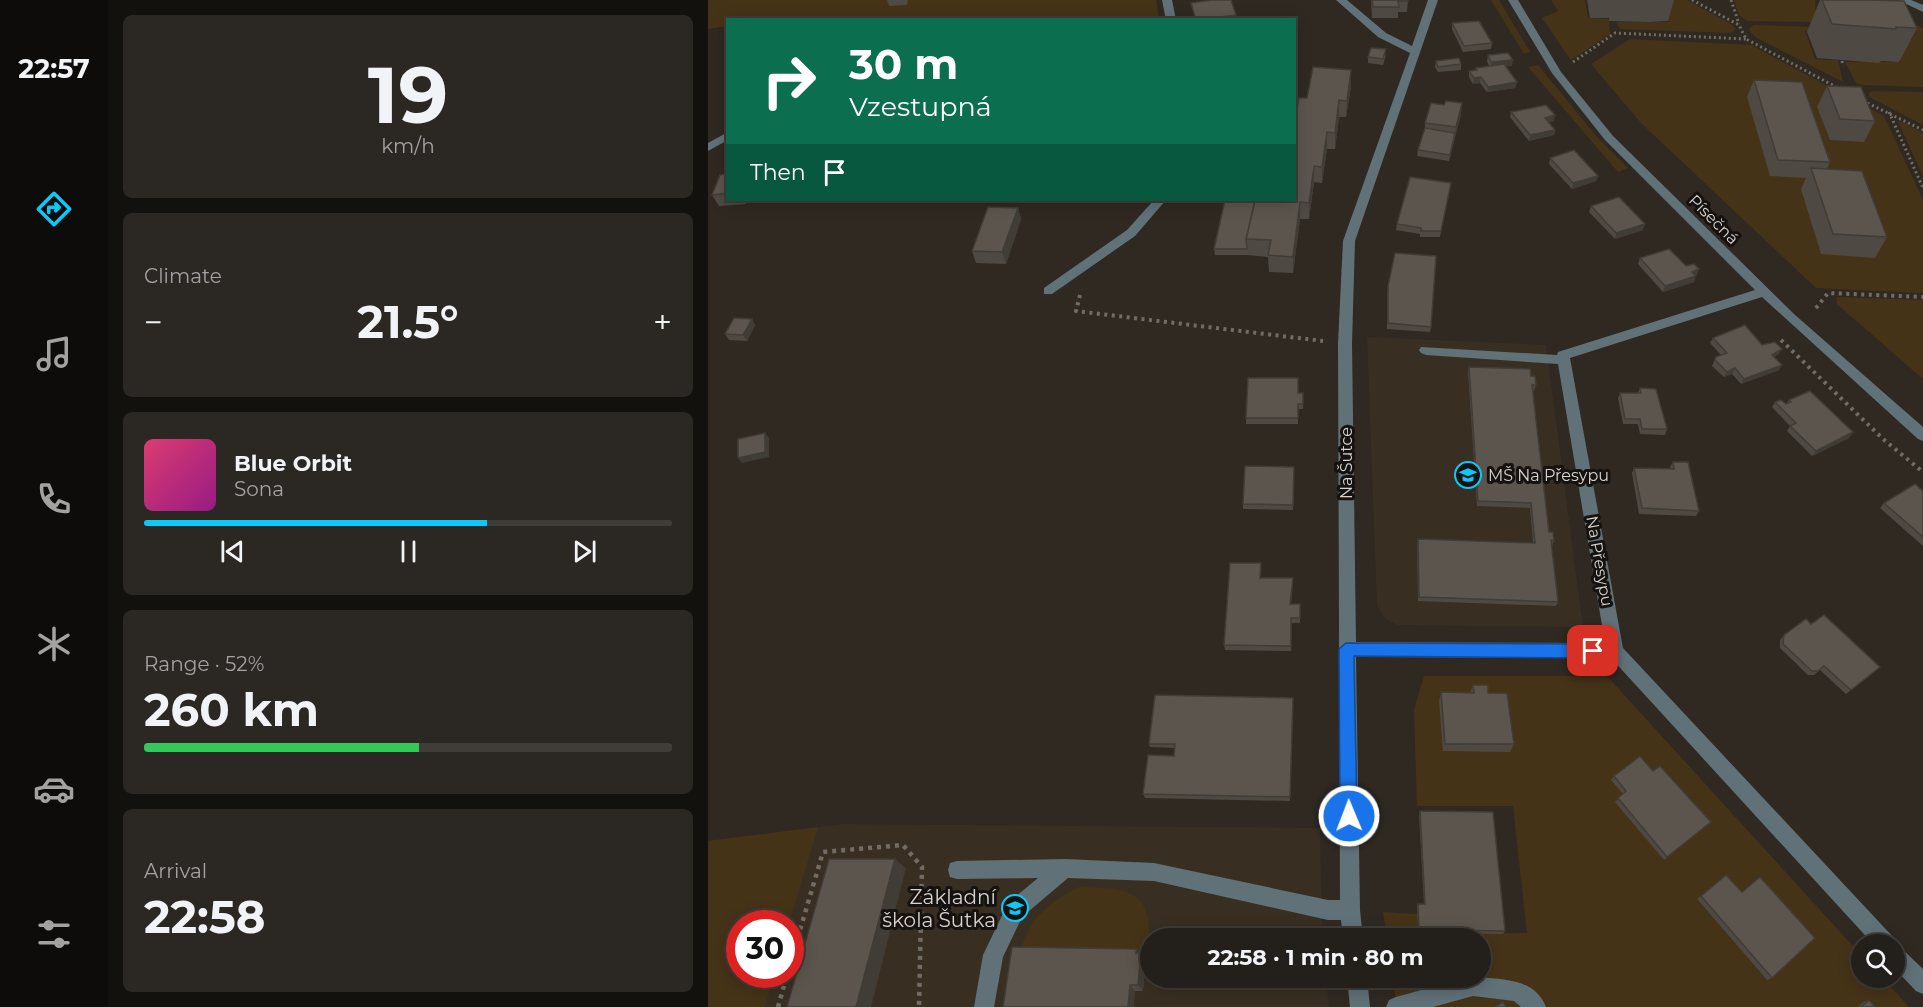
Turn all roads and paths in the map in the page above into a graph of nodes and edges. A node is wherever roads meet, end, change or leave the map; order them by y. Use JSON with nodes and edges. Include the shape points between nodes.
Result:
{"nodes":[{"id":1,"x":1167,"y":0,"type":"edge"},
{"id":2,"x":1341,"y":0,"type":"edge"},
{"id":3,"x":1432,"y":0,"type":"edge"},
{"id":4,"x":1513,"y":0,"type":"edge"},
{"id":5,"x":1692,"y":0,"type":"edge"},
{"id":6,"x":1731,"y":0,"type":"edge"},
{"id":7,"x":1903,"y":0,"type":"edge"},
{"id":8,"x":1923,"y":9,"type":"edge"},
{"id":9,"x":1171,"y":18,"type":"edge"},
{"id":10,"x":1739,"y":25,"type":"junction"},
{"id":11,"x":1746,"y":39,"type":"junction"},
{"id":12,"x":1414,"y":51,"type":"junction"},
{"id":13,"x":1842,"y":61,"type":"edge"},
{"id":14,"x":1843,"y":66,"type":"edge"},
{"id":15,"x":1557,"y":73,"type":"junction"},
{"id":16,"x":1843,"y":91,"type":"edge"},
{"id":17,"x":1855,"y":97,"type":"edge"},
{"id":18,"x":1888,"y":112,"type":"junction"},
{"id":19,"x":1923,"y":130,"type":"edge"},
{"id":20,"x":726,"y":136,"type":"edge"},
{"id":21,"x":708,"y":148,"type":"edge"},
{"id":22,"x":1923,"y":188,"type":"edge"},
{"id":23,"x":1159,"y":201,"type":"edge"},
{"id":24,"x":1048,"y":291,"type":"dead end"},
{"id":25,"x":1764,"y":292,"type":"junction"},
{"id":26,"x":1080,"y":293,"type":"dead end"},
{"id":27,"x":1923,"y":297,"type":"edge"},
{"id":28,"x":1816,"y":308,"type":"dead end"},
{"id":29,"x":1773,"y":332,"type":"dead end"},
{"id":30,"x":1318,"y":340,"type":"dead end"},
{"id":31,"x":1426,"y":350,"type":"dead end"},
{"id":32,"x":1564,"y":360,"type":"junction"},
{"id":33,"x":1923,"y":435,"type":"edge"},
{"id":34,"x":1923,"y":472,"type":"edge"},
{"id":35,"x":1346,"y":649,"type":"junction"},
{"id":36,"x":1615,"y":651,"type":"junction"},
{"id":37,"x":1065,"y":868,"type":"junction"},
{"id":38,"x":957,"y":870,"type":"dead end"},
{"id":39,"x":1350,"y":910,"type":"junction"},
{"id":40,"x":804,"y":918,"type":"edge"},
{"id":41,"x":1352,"y":928,"type":"edge"},
{"id":42,"x":1877,"y":934,"type":"edge"},
{"id":43,"x":1905,"y":965,"type":"edge"},
{"id":44,"x":1923,"y":984,"type":"edge"},
{"id":45,"x":783,"y":988,"type":"edge"},
{"id":46,"x":1358,"y":988,"type":"edge"},
{"id":47,"x":778,"y":1007,"type":"edge"},
{"id":48,"x":919,"y":1007,"type":"edge"},
{"id":49,"x":984,"y":1007,"type":"edge"},
{"id":50,"x":1360,"y":1007,"type":"edge"},
{"id":51,"x":1396,"y":1007,"type":"edge"},
{"id":52,"x":1536,"y":1007,"type":"edge"}],
"edges":[{"from":1,"to":9,"type":"street"},
{"from":2,"to":12,"type":"street","via":[[1382,35]]},
{"from":3,"to":12,"type":"street","name":"Na Šutce"},
{"from":4,"to":15,"type":"street","name":"Písečná"},
{"from":5,"to":10,"type":"path"},
{"from":6,"to":10,"type":"path"},
{"from":7,"to":8,"type":"street"},
{"from":10,"to":11,"type":"path"},
{"from":11,"to":15,"type":"path","via":[[1615,33]]},
{"from":11,"to":16,"type":"path"},
{"from":12,"to":35,"type":"street","name":"Na Šutce","via":[[1349,241],[1345,343]]},
{"from":13,"to":14,"type":"path"},
{"from":15,"to":25,"type":"street","name":"Písečná","via":[[1609,138]]},
{"from":17,"to":18,"type":"path"},
{"from":18,"to":19,"type":"path"},
{"from":18,"to":22,"type":"path"},
{"from":20,"to":21,"type":"street"},
{"from":23,"to":24,"type":"street","via":[[1131,233]]},
{"from":25,"to":32,"type":"street","via":[[1563,355]]},
{"from":25,"to":33,"type":"street","name":"Písečná"},
{"from":26,"to":30,"type":"path","via":[[1076,311]]},
{"from":27,"to":28,"type":"path","via":[[1828,293]]},
{"from":29,"to":34,"type":"path","via":[[1867,424]]},
{"from":31,"to":32,"type":"street"},
{"from":32,"to":36,"type":"street","name":"Na Přesypu"},
{"from":35,"to":36,"type":"street"},
{"from":35,"to":39,"type":"street","name":"Na Šutce"},
{"from":36,"to":42,"type":"street"},
{"from":37,"to":38,"type":"street"},
{"from":37,"to":39,"type":"street","via":[[1154,872],[1328,910]]},
{"from":37,"to":49,"type":"street","via":[[1015,910],[993,954]]},
{"from":39,"to":41,"type":"street","name":"Na Šutce"},
{"from":40,"to":48,"type":"path","via":[[824,852],[903,844],[922,867]]},
{"from":43,"to":44,"type":"street"},
{"from":45,"to":47,"type":"path"},
{"from":46,"to":50,"type":"street"},
{"from":51,"to":52,"type":"street","via":[[1473,986],[1519,991]]}]}
